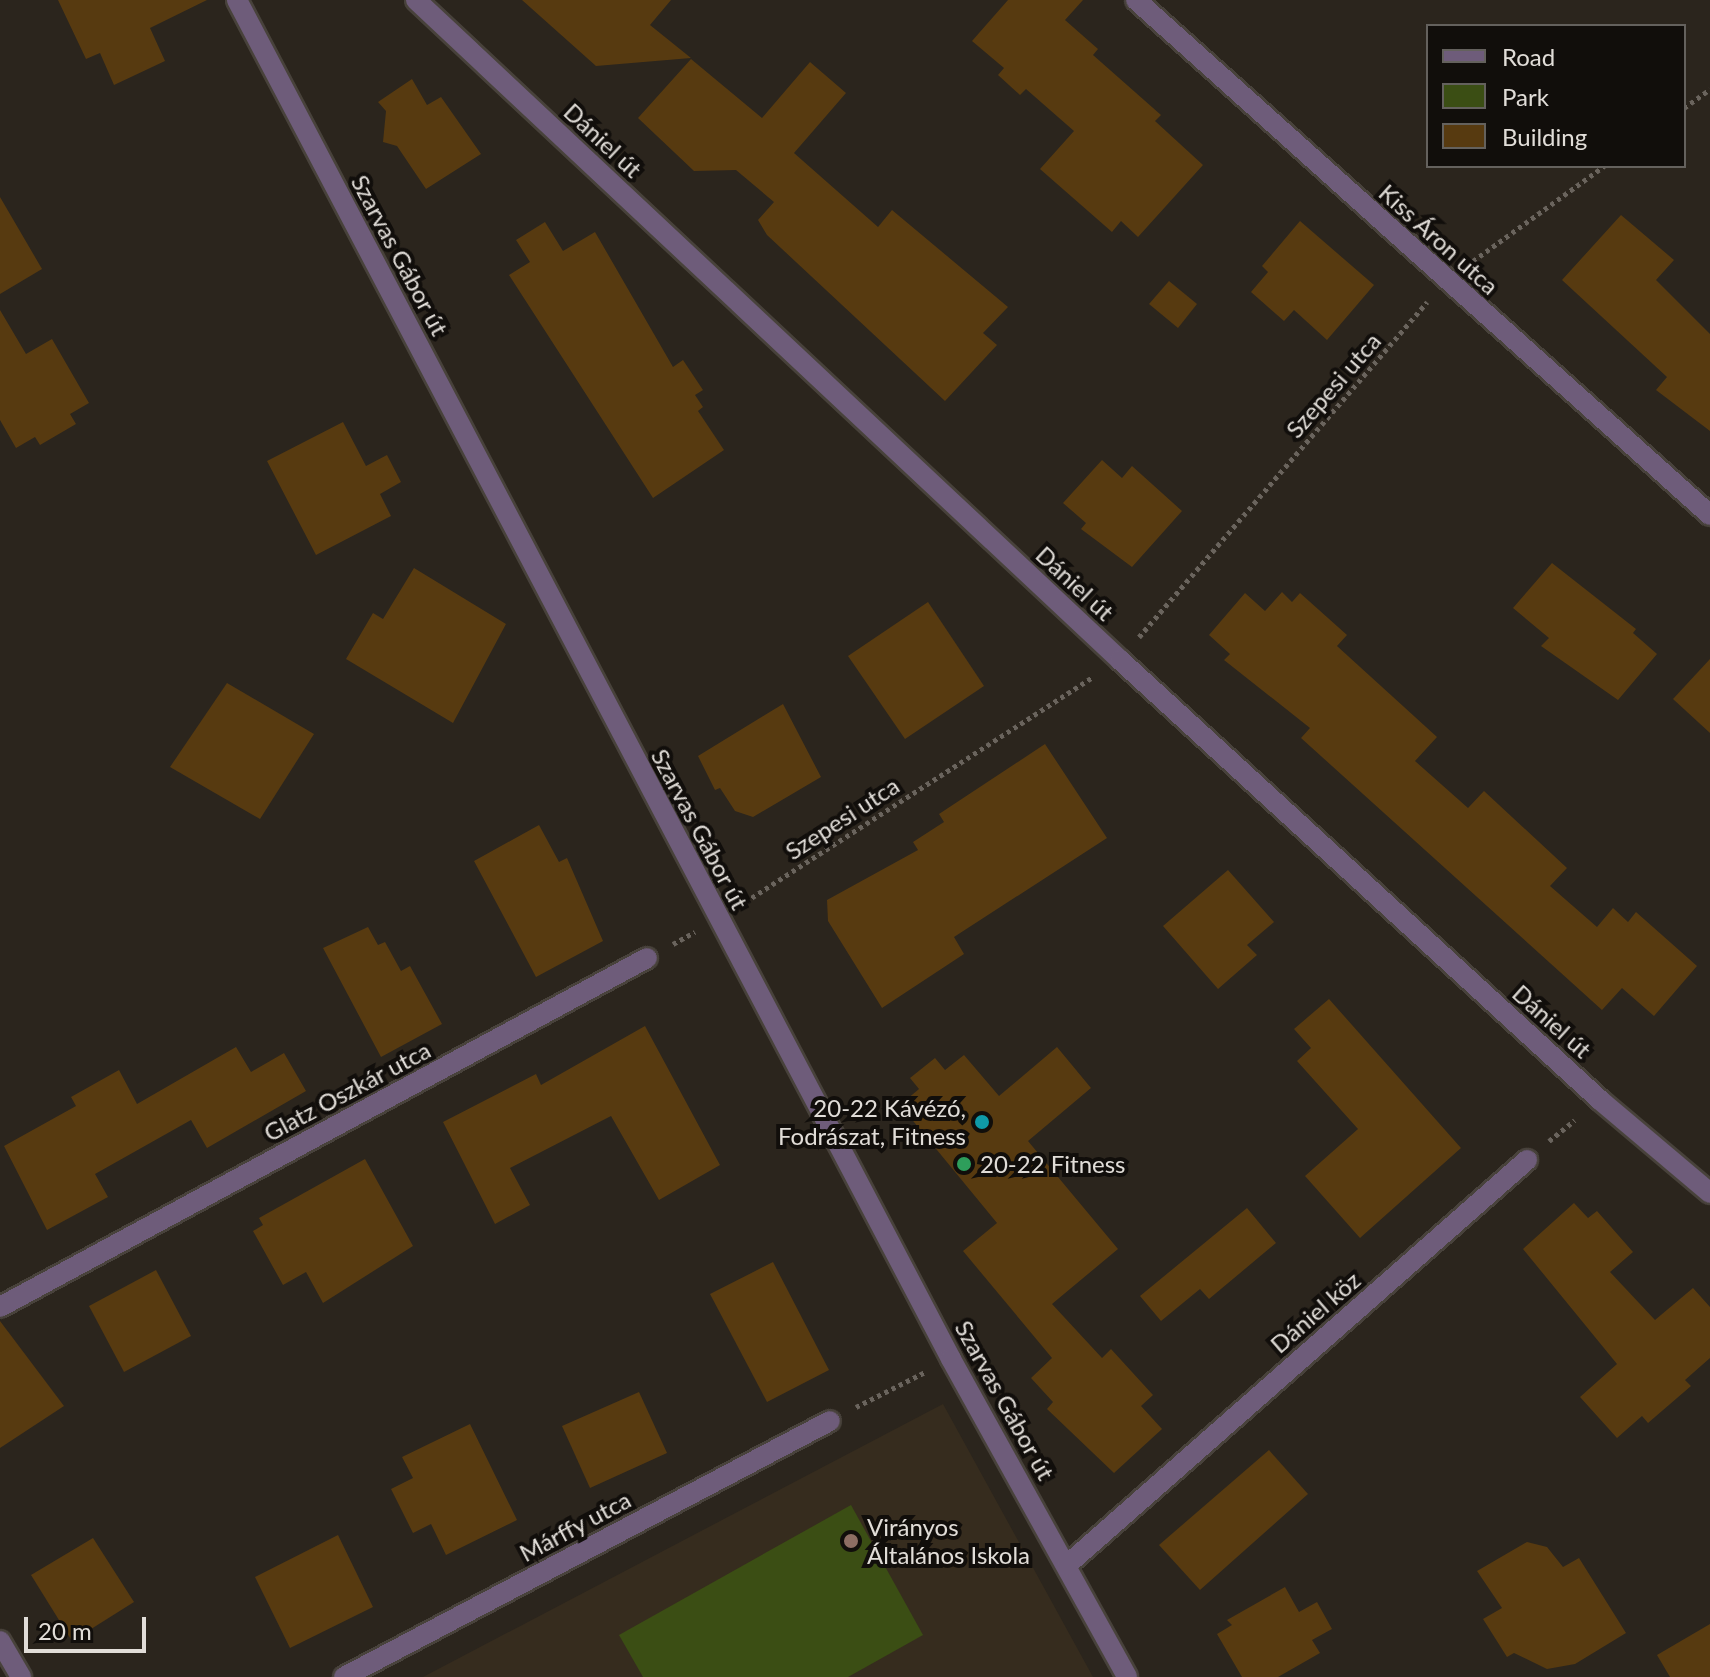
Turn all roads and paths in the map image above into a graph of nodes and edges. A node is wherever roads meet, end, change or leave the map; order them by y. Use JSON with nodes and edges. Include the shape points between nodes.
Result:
{"nodes":[{"id":1,"x":237,"y":0,"type":"edge"},
{"id":2,"x":416,"y":0,"type":"edge"},
{"id":3,"x":1136,"y":0,"type":"edge"},
{"id":4,"x":1710,"y":89,"type":"edge"},
{"id":5,"x":1686,"y":107,"type":"edge"},
{"id":6,"x":1601,"y":168,"type":"edge"},
{"id":7,"x":1446,"y":281,"type":"junction"},
{"id":8,"x":1710,"y":515,"type":"edge"},
{"id":9,"x":1120,"y":660,"type":"junction"},
{"id":10,"x":1065,"y":694,"type":"dead end"},
{"id":11,"x":718,"y":919,"type":"junction"},
{"id":12,"x":647,"y":958,"type":"joint"},
{"id":13,"x":1600,"y":1100,"type":"junction"},
{"id":14,"x":1527,"y":1160,"type":"joint"},
{"id":15,"x":1710,"y":1193,"type":"edge"},
{"id":16,"x":0,"y":1307,"type":"edge"},
{"id":17,"x":951,"y":1359,"type":"junction"},
{"id":18,"x":830,"y":1421,"type":"joint"},
{"id":19,"x":1067,"y":1565,"type":"junction"},
{"id":20,"x":0,"y":1641,"type":"edge"},
{"id":21,"x":21,"y":1677,"type":"edge"},
{"id":22,"x":344,"y":1677,"type":"edge"},
{"id":23,"x":1127,"y":1677,"type":"edge"}],
"edges":[{"from":1,"to":11,"type":"street","name":"Szarvas Gábor út"},
{"from":2,"to":9,"type":"street","name":"Dániel út"},
{"from":3,"to":7,"type":"street","name":"Kiss Áron utca"},
{"from":4,"to":5,"type":"path"},
{"from":6,"to":7,"type":"path","name":"Szepesi utca"},
{"from":7,"to":8,"type":"street","name":"Kiss Áron utca"},
{"from":7,"to":9,"type":"path","name":"Szepesi utca"},
{"from":9,"to":13,"type":"street","name":"Dániel út"},
{"from":10,"to":11,"type":"path","name":"Szepesi utca"},
{"from":11,"to":12,"type":"path"},
{"from":11,"to":17,"type":"street","name":"Szarvas Gábor út"},
{"from":12,"to":16,"type":"street","name":"Glatz Oszkár utca"},
{"from":13,"to":14,"type":"path"},
{"from":13,"to":15,"type":"street","name":"Dániel út"},
{"from":14,"to":19,"type":"street","name":"Dániel köz"},
{"from":17,"to":18,"type":"path"},
{"from":17,"to":19,"type":"street","name":"Szarvas Gábor út"},
{"from":18,"to":22,"type":"street","name":"Márffy utca"},
{"from":19,"to":23,"type":"street","name":"Szarvas Gábor út"},
{"from":20,"to":21,"type":"street"}]}
